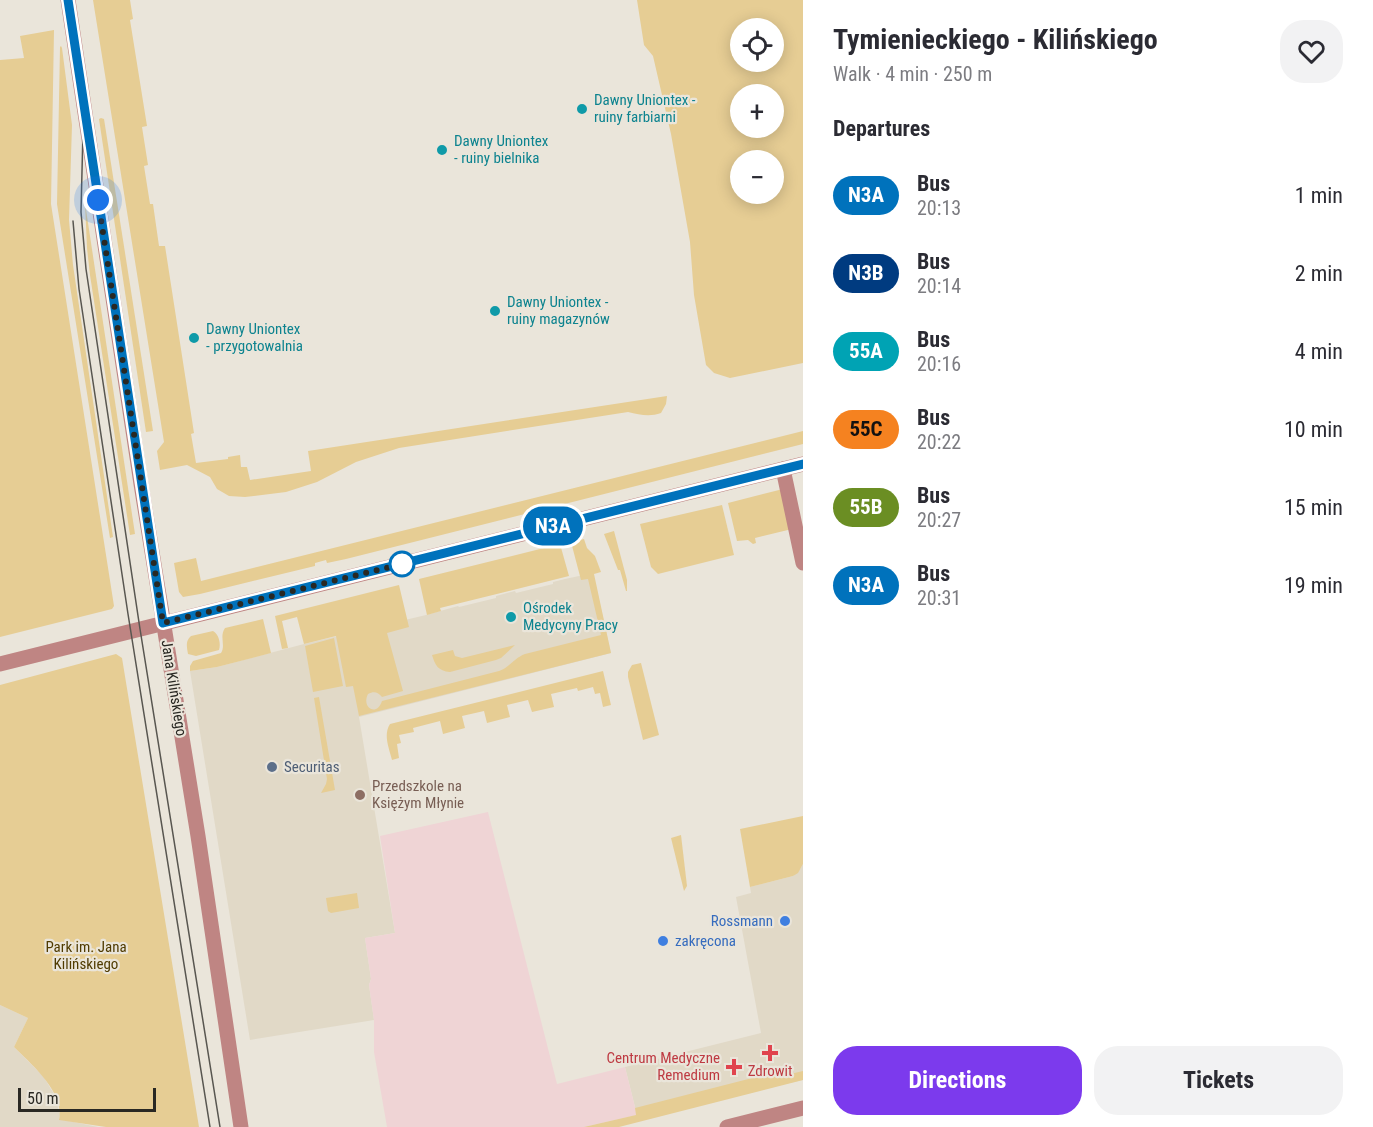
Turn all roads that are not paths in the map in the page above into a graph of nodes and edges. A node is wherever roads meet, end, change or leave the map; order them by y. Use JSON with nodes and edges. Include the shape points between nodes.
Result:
{"nodes":[{"id":1,"x":68,"y":0,"type":"edge"},
{"id":2,"x":803,"y":464,"type":"edge"},
{"id":3,"x":783,"y":469,"type":"junction"},
{"id":4,"x":803,"y":563,"type":"edge"},
{"id":5,"x":163,"y":623,"type":"junction"},
{"id":6,"x":0,"y":664,"type":"edge"},
{"id":7,"x":803,"y":1108,"type":"edge"},
{"id":8,"x":241,"y":1127,"type":"edge"},
{"id":9,"x":727,"y":1127,"type":"edge"}],
"edges":[{"from":1,"to":5,"type":"street","name":"Jana Kilińskiego"},
{"from":2,"to":3,"type":"street"},
{"from":3,"to":4,"type":"street"},
{"from":3,"to":5,"type":"street"},
{"from":5,"to":6,"type":"street"},
{"from":5,"to":8,"type":"street","name":"Jana Kilińskiego"},
{"from":7,"to":9,"type":"street"}]}
